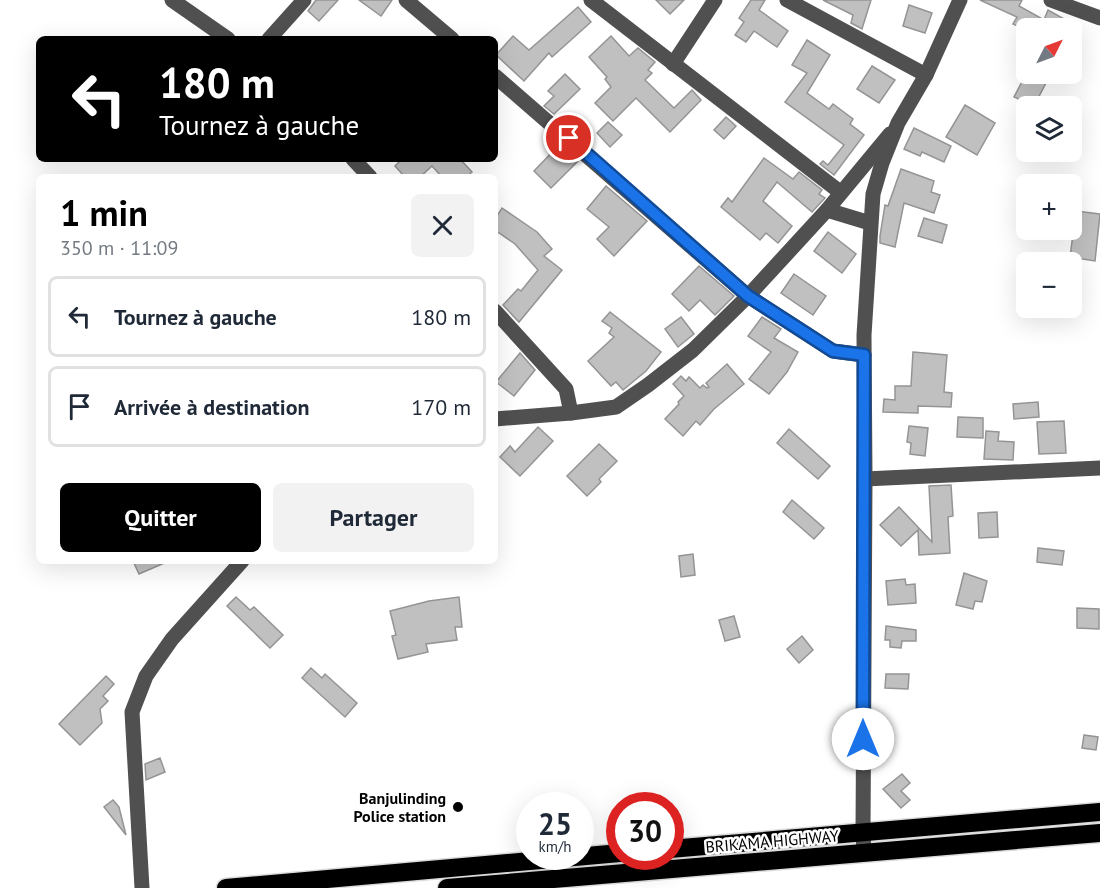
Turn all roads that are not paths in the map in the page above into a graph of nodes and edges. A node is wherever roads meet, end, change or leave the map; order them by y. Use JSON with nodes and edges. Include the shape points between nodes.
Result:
{"nodes":[{"id":1,"x":172,"y":0,"type":"edge"},
{"id":2,"x":304,"y":0,"type":"edge"},
{"id":3,"x":406,"y":0,"type":"edge"},
{"id":4,"x":591,"y":0,"type":"edge"},
{"id":5,"x":715,"y":0,"type":"edge"},
{"id":6,"x":787,"y":0,"type":"edge"},
{"id":7,"x":960,"y":0,"type":"edge"},
{"id":8,"x":1052,"y":0,"type":"edge"},
{"id":9,"x":1100,"y":18,"type":"edge"},
{"id":10,"x":224,"y":36,"type":"edge"},
{"id":11,"x":272,"y":36,"type":"edge"},
{"id":12,"x":448,"y":36,"type":"edge"},
{"id":13,"x":673,"y":64,"type":"junction"},
{"id":14,"x":926,"y":75,"type":"junction"},
{"id":15,"x":498,"y":79,"type":"edge"},
{"id":16,"x":898,"y":123,"type":"junction"},
{"id":17,"x":356,"y":162,"type":"edge"},
{"id":18,"x":367,"y":174,"type":"edge"},
{"id":19,"x":840,"y":192,"type":"junction"},
{"id":20,"x":827,"y":210,"type":"junction"},
{"id":21,"x":870,"y":223,"type":"junction"},
{"id":22,"x":748,"y":296,"type":"junction"},
{"id":23,"x":498,"y":313,"type":"edge"},
{"id":24,"x":864,"y":355,"type":"junction"},
{"id":25,"x":571,"y":413,"type":"junction"},
{"id":26,"x":498,"y":419,"type":"edge"},
{"id":27,"x":1100,"y":468,"type":"edge"},
{"id":28,"x":865,"y":479,"type":"junction"},
{"id":29,"x":239,"y":564,"type":"edge"},
{"id":30,"x":1100,"y":812,"type":"edge"},
{"id":31,"x":1100,"y":832,"type":"edge"},
{"id":32,"x":862,"y":833,"type":"junction"},
{"id":33,"x":684,"y":848,"type":"edge"},
{"id":34,"x":864,"y":852,"type":"junction"},
{"id":35,"x":516,"y":863,"type":"edge"},
{"id":36,"x":591,"y":870,"type":"edge"},
{"id":37,"x":592,"y":876,"type":"junction"},
{"id":38,"x":295,"y":885,"type":"edge"},
{"id":39,"x":488,"y":886,"type":"edge"},
{"id":40,"x":142,"y":888,"type":"edge"},
{"id":41,"x":226,"y":888,"type":"edge"},
{"id":42,"x":447,"y":888,"type":"edge"}],
"edges":[{"from":1,"to":10,"type":"street"},
{"from":2,"to":11,"type":"street"},
{"from":3,"to":12,"type":"street"},
{"from":4,"to":13,"type":"street"},
{"from":5,"to":13,"type":"street"},
{"from":6,"to":14,"type":"street"},
{"from":7,"to":14,"type":"street"},
{"from":8,"to":9,"type":"street"},
{"from":13,"to":19,"type":"street"},
{"from":14,"to":16,"type":"street"},
{"from":15,"to":22,"type":"street"},
{"from":16,"to":19,"type":"street"},
{"from":16,"to":21,"type":"street","via":[[873,195]]},
{"from":17,"to":18,"type":"street"},
{"from":19,"to":20,"type":"street"},
{"from":20,"to":21,"type":"street"},
{"from":20,"to":22,"type":"street"},
{"from":21,"to":24,"type":"street"},
{"from":22,"to":24,"type":"street","via":[[833,351]]},
{"from":22,"to":25,"type":"street","via":[[693,350],[616,407]]},
{"from":23,"to":25,"type":"street","via":[[566,389]]},
{"from":24,"to":28,"type":"street"},
{"from":25,"to":26,"type":"street"},
{"from":27,"to":28,"type":"street"},
{"from":28,"to":32,"type":"street"},
{"from":29,"to":40,"type":"street","via":[[172,639],[146,676],[132,712]]},
{"from":30,"to":32,"type":"highway","name":"BRIKAMA HIGHWAY"},
{"from":31,"to":34,"type":"highway","name":"BRIKAMA HIGHWAY"},
{"from":32,"to":33,"type":"highway","name":"BRIKAMA HIGHWAY"},
{"from":32,"to":34,"type":"street"},
{"from":34,"to":37,"type":"highway","name":"BRIKAMA HIGHWAY"},
{"from":35,"to":38,"type":"highway"},
{"from":36,"to":37,"type":"highway"},
{"from":37,"to":39,"type":"highway","name":"BRIKAMA HIGHWAY"},
{"from":38,"to":41,"type":"highway"},
{"from":39,"to":42,"type":"highway","name":"BRIKAMA HIGHWAY"}]}
